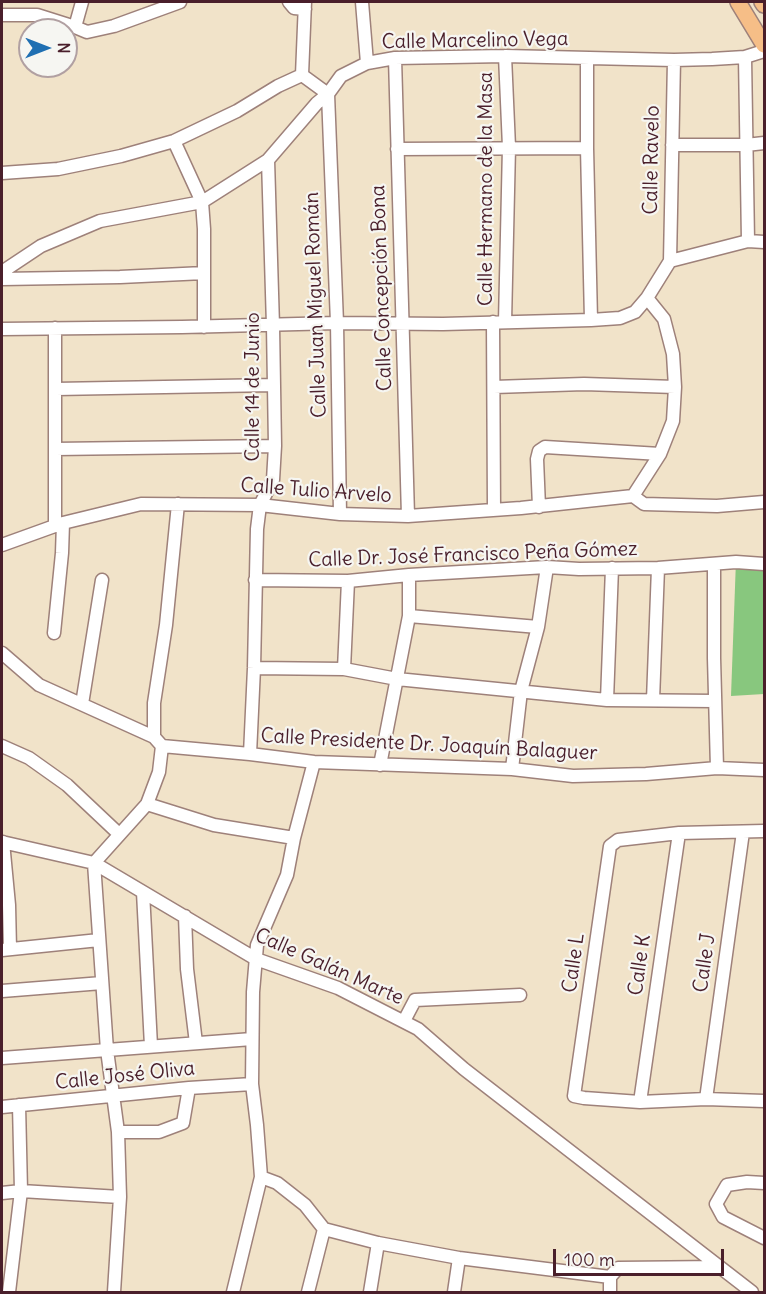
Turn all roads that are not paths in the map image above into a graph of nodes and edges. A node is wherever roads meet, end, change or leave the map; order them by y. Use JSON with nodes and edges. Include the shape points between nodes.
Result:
{"nodes":[{"id":1,"x":31,"y":2,"type":"edge"},
{"id":2,"x":82,"y":2,"type":"edge"},
{"id":3,"x":180,"y":2,"type":"edge"},
{"id":4,"x":289,"y":2,"type":"edge"},
{"id":5,"x":362,"y":2,"type":"edge"},
{"id":6,"x":738,"y":2,"type":"edge"},
{"id":7,"x":305,"y":5,"type":"edge"},
{"id":8,"x":2,"y":15,"type":"edge"},
{"id":9,"x":37,"y":15,"type":"junction"},
{"id":10,"x":46,"y":18,"type":"edge"},
{"id":11,"x":78,"y":18,"type":"edge"},
{"id":12,"x":78,"y":28,"type":"edge"},
{"id":13,"x":765,"y":45,"type":"edge"},
{"id":14,"x":765,"y":51,"type":"edge"},
{"id":15,"x":505,"y":56,"type":"junction"},
{"id":16,"x":745,"y":57,"type":"junction"},
{"id":17,"x":395,"y":58,"type":"junction"},
{"id":18,"x":587,"y":58,"type":"junction"},
{"id":19,"x":674,"y":60,"type":"junction"},
{"id":20,"x":367,"y":63,"type":"junction"},
{"id":21,"x":302,"y":75,"type":"junction"},
{"id":22,"x":328,"y":94,"type":"junction"},
{"id":23,"x":174,"y":141,"type":"junction"},
{"id":24,"x":765,"y":143,"type":"edge"},
{"id":25,"x":746,"y":145,"type":"junction"},
{"id":26,"x":672,"y":146,"type":"junction"},
{"id":27,"x":509,"y":147,"type":"junction"},
{"id":28,"x":397,"y":148,"type":"junction"},
{"id":29,"x":587,"y":148,"type":"junction"},
{"id":30,"x":268,"y":160,"type":"junction"},
{"id":31,"x":2,"y":173,"type":"edge"},
{"id":32,"x":201,"y":202,"type":"junction"},
{"id":33,"x":748,"y":241,"type":"junction"},
{"id":34,"x":765,"y":242,"type":"edge"},
{"id":35,"x":670,"y":261,"type":"junction"},
{"id":36,"x":2,"y":272,"type":"edge"},
{"id":37,"x":204,"y":273,"type":"junction"},
{"id":38,"x":2,"y":279,"type":"edge"},
{"id":39,"x":647,"y":298,"type":"junction"},
{"id":40,"x":591,"y":320,"type":"junction"},
{"id":41,"x":499,"y":322,"type":"junction"},
{"id":42,"x":337,"y":323,"type":"junction"},
{"id":43,"x":402,"y":324,"type":"junction"},
{"id":44,"x":273,"y":326,"type":"junction"},
{"id":45,"x":204,"y":327,"type":"junction"},
{"id":46,"x":55,"y":328,"type":"junction"},
{"id":47,"x":2,"y":329,"type":"edge"},
{"id":48,"x":273,"y":385,"type":"junction"},
{"id":49,"x":494,"y":387,"type":"junction"},
{"id":50,"x":675,"y":387,"type":"junction"},
{"id":51,"x":56,"y":389,"type":"junction"},
{"id":52,"x":275,"y":446,"type":"junction"},
{"id":53,"x":55,"y":449,"type":"junction"},
{"id":54,"x":660,"y":454,"type":"junction"},
{"id":55,"x":633,"y":496,"type":"junction"},
{"id":56,"x":765,"y":502,"type":"edge"},
{"id":57,"x":178,"y":504,"type":"junction"},
{"id":58,"x":260,"y":505,"type":"junction"},
{"id":59,"x":539,"y":507,"type":"junction"},
{"id":60,"x":494,"y":510,"type":"junction"},
{"id":61,"x":340,"y":514,"type":"junction"},
{"id":62,"x":408,"y":516,"type":"junction"},
{"id":63,"x":59,"y":524,"type":"junction"},
{"id":64,"x":2,"y":545,"type":"edge"},
{"id":65,"x":714,"y":564,"type":"junction"},
{"id":66,"x":765,"y":564,"type":"edge"},
{"id":67,"x":547,"y":567,"type":"junction"},
{"id":68,"x":612,"y":568,"type":"junction"},
{"id":69,"x":658,"y":568,"type":"junction"},
{"id":70,"x":409,"y":575,"type":"junction"},
{"id":71,"x":102,"y":580,"type":"dead end"},
{"id":72,"x":255,"y":580,"type":"junction"},
{"id":73,"x":348,"y":581,"type":"junction"},
{"id":74,"x":409,"y":616,"type":"junction"},
{"id":75,"x":538,"y":627,"type":"junction"},
{"id":76,"x":54,"y":633,"type":"dead end"},
{"id":77,"x":2,"y":653,"type":"edge"},
{"id":78,"x":254,"y":668,"type":"junction"},
{"id":79,"x":344,"y":669,"type":"junction"},
{"id":80,"x":396,"y":679,"type":"junction"},
{"id":81,"x":521,"y":691,"type":"junction"},
{"id":82,"x":607,"y":700,"type":"junction"},
{"id":83,"x":654,"y":700,"type":"junction"},
{"id":84,"x":714,"y":701,"type":"junction"},
{"id":85,"x":81,"y":704,"type":"junction"},
{"id":86,"x":158,"y":742,"type":"junction"},
{"id":87,"x":2,"y":746,"type":"edge"},
{"id":88,"x":249,"y":754,"type":"junction"},
{"id":89,"x":314,"y":762,"type":"junction"},
{"id":90,"x":380,"y":765,"type":"junction"},
{"id":91,"x":717,"y":768,"type":"junction"},
{"id":92,"x":512,"y":769,"type":"junction"},
{"id":93,"x":765,"y":770,"type":"edge"},
{"id":94,"x":147,"y":804,"type":"junction"},
{"id":95,"x":765,"y":831,"type":"edge"},
{"id":96,"x":743,"y":832,"type":"junction"},
{"id":97,"x":679,"y":833,"type":"junction"},
{"id":98,"x":119,"y":834,"type":"junction"},
{"id":99,"x":294,"y":838,"type":"junction"},
{"id":100,"x":2,"y":842,"type":"edge"},
{"id":101,"x":94,"y":863,"type":"junction"},
{"id":102,"x":142,"y":892,"type":"junction"},
{"id":103,"x":5,"y":905,"type":"edge"},
{"id":104,"x":184,"y":916,"type":"junction"},
{"id":105,"x":99,"y":940,"type":"junction"},
{"id":106,"x":6,"y":950,"type":"edge"},
{"id":107,"x":256,"y":959,"type":"junction"},
{"id":108,"x":102,"y":983,"type":"junction"},
{"id":109,"x":2,"y":991,"type":"edge"},
{"id":110,"x":520,"y":995,"type":"dead end"},
{"id":111,"x":404,"y":1021,"type":"junction"},
{"id":112,"x":252,"y":1039,"type":"junction"},
{"id":113,"x":196,"y":1043,"type":"junction"},
{"id":114,"x":151,"y":1046,"type":"junction"},
{"id":115,"x":107,"y":1050,"type":"junction"},
{"id":116,"x":2,"y":1058,"type":"edge"},
{"id":117,"x":252,"y":1084,"type":"junction"},
{"id":118,"x":189,"y":1088,"type":"junction"},
{"id":119,"x":113,"y":1096,"type":"junction"},
{"id":120,"x":706,"y":1099,"type":"junction"},
{"id":121,"x":765,"y":1101,"type":"edge"},
{"id":122,"x":640,"y":1102,"type":"junction"},
{"id":123,"x":19,"y":1105,"type":"junction"},
{"id":124,"x":2,"y":1107,"type":"edge"},
{"id":125,"x":118,"y":1132,"type":"junction"},
{"id":126,"x":261,"y":1177,"type":"junction"},
{"id":127,"x":765,"y":1184,"type":"edge"},
{"id":128,"x":21,"y":1191,"type":"junction"},
{"id":129,"x":2,"y":1193,"type":"edge"},
{"id":130,"x":120,"y":1197,"type":"junction"},
{"id":131,"x":324,"y":1229,"type":"junction"},
{"id":132,"x":765,"y":1238,"type":"edge"},
{"id":133,"x":378,"y":1243,"type":"junction"},
{"id":134,"x":459,"y":1258,"type":"junction"},
{"id":135,"x":720,"y":1267,"type":"junction"},
{"id":136,"x":610,"y":1277,"type":"junction"},
{"id":137,"x":9,"y":1293,"type":"edge"},
{"id":138,"x":114,"y":1293,"type":"edge"},
{"id":139,"x":233,"y":1293,"type":"edge"},
{"id":140,"x":308,"y":1293,"type":"edge"},
{"id":141,"x":370,"y":1293,"type":"edge"},
{"id":142,"x":454,"y":1293,"type":"edge"},
{"id":143,"x":610,"y":1293,"type":"edge"},
{"id":144,"x":752,"y":1293,"type":"edge"}],
"edges":[{"from":1,"to":9,"type":"street"},
{"from":2,"to":11,"type":"street"},
{"from":3,"to":12,"type":"street","via":[[114,26],[87,32]]},
{"from":4,"to":7,"type":"street","via":[[294,8]]},
{"from":5,"to":20,"type":"street"},
{"from":6,"to":13,"type":"main road"},
{"from":7,"to":21,"type":"street"},
{"from":8,"to":9,"type":"street"},
{"from":9,"to":10,"type":"street"},
{"from":14,"to":16,"type":"street","name":"Calle Marcelino Vega"},
{"from":15,"to":17,"type":"street","name":"Calle Marcelino Vega"},
{"from":15,"to":18,"type":"street","name":"Calle Marcelino Vega"},
{"from":15,"to":27,"type":"street","name":"Calle Hermano de la Masa"},
{"from":16,"to":19,"type":"street","name":"Calle Marcelino Vega"},
{"from":16,"to":25,"type":"street"},
{"from":17,"to":20,"type":"street","name":"Calle Marcelino Vega"},
{"from":17,"to":28,"type":"street","name":"Calle Concepción Bona"},
{"from":18,"to":19,"type":"street","name":"Calle Marcelino Vega"},
{"from":18,"to":29,"type":"street"},
{"from":19,"to":26,"type":"street","name":"Calle Ravelo"},
{"from":20,"to":22,"type":"street","name":"Calle Marcelino Vega","via":[[341,76]]},
{"from":21,"to":22,"type":"street"},
{"from":21,"to":23,"type":"street"},
{"from":22,"to":30,"type":"street","name":"Calle Marcelino Vega"},
{"from":22,"to":42,"type":"street","name":"Calle Juan Miguel Román"},
{"from":23,"to":31,"type":"street","via":[[57,169]]},
{"from":23,"to":32,"type":"street"},
{"from":24,"to":25,"type":"street"},
{"from":25,"to":26,"type":"street"},
{"from":25,"to":33,"type":"street"},
{"from":26,"to":35,"type":"street","name":"Calle Ravelo"},
{"from":27,"to":28,"type":"street"},
{"from":27,"to":29,"type":"street"},
{"from":27,"to":41,"type":"street","name":"Calle Hermano de la Masa"},
{"from":28,"to":43,"type":"street","name":"Calle Concepción Bona"},
{"from":29,"to":40,"type":"street"},
{"from":30,"to":32,"type":"street","name":"Calle Marcelino Vega"},
{"from":30,"to":44,"type":"street","name":"Calle 14 de Junio"},
{"from":32,"to":36,"type":"street","name":"Calle Marcelino Vega","via":[[100,221],[41,246]]},
{"from":32,"to":37,"type":"street"},
{"from":33,"to":34,"type":"street"},
{"from":33,"to":35,"type":"street"},
{"from":35,"to":39,"type":"street"},
{"from":37,"to":38,"type":"street"},
{"from":37,"to":45,"type":"street"},
{"from":39,"to":40,"type":"street","via":[[635,312],[620,318]]},
{"from":39,"to":50,"type":"street","via":[[664,319],[673,354]]},
{"from":40,"to":41,"type":"street"},
{"from":41,"to":43,"type":"street"},
{"from":41,"to":49,"type":"street","name":"Calle Hermano de la Masa"},
{"from":42,"to":43,"type":"street"},
{"from":42,"to":44,"type":"street"},
{"from":42,"to":61,"type":"street","name":"Calle Juan Miguel Román"},
{"from":43,"to":62,"type":"street","name":"Calle Concepción Bona"},
{"from":44,"to":45,"type":"street"},
{"from":44,"to":48,"type":"street","name":"Calle 14 de Junio"},
{"from":45,"to":46,"type":"street"},
{"from":46,"to":47,"type":"street"},
{"from":46,"to":51,"type":"street"},
{"from":48,"to":51,"type":"street"},
{"from":48,"to":52,"type":"street","name":"Calle 14 de Junio"},
{"from":49,"to":50,"type":"street"},
{"from":49,"to":60,"type":"street","name":"Calle Hermano de la Masa"},
{"from":50,"to":54,"type":"street","via":[[673,421]]},
{"from":51,"to":53,"type":"street"},
{"from":52,"to":53,"type":"street"},
{"from":52,"to":58,"type":"street","name":"Calle 14 de Junio","via":[[273,480]]},
{"from":53,"to":63,"type":"street"},
{"from":54,"to":55,"type":"street"},
{"from":54,"to":59,"type":"street","via":[[545,447],[537,459]]},
{"from":55,"to":56,"type":"street","via":[[644,504],[717,506]]},
{"from":55,"to":59,"type":"street","name":"Calle Tulio Arvelo"},
{"from":57,"to":58,"type":"street","name":"Calle Tulio Arvelo"},
{"from":57,"to":63,"type":"street","name":"Calle Tulio Arvelo","via":[[141,504]]},
{"from":57,"to":86,"type":"street","via":[[154,703]]},
{"from":58,"to":61,"type":"street","name":"Calle Tulio Arvelo"},
{"from":58,"to":72,"type":"street","name":"Calle 14 de Junio"},
{"from":59,"to":60,"type":"street","name":"Calle Tulio Arvelo"},
{"from":60,"to":62,"type":"street","name":"Calle Tulio Arvelo"},
{"from":61,"to":62,"type":"street","name":"Calle Tulio Arvelo"},
{"from":63,"to":64,"type":"street","name":"Calle Tulio Arvelo"},
{"from":63,"to":76,"type":"street","via":[[62,553]]},
{"from":65,"to":66,"type":"street","name":"Calle Dr. José Francisco Peña Gómez"},
{"from":65,"to":69,"type":"street","name":"Calle Dr. José Francisco Peña Gómez"},
{"from":65,"to":84,"type":"street"},
{"from":67,"to":68,"type":"street","name":"Calle Dr. José Francisco Peña Gómez"},
{"from":67,"to":70,"type":"street","name":"Calle Dr. José Francisco Peña Gómez"},
{"from":67,"to":75,"type":"street"},
{"from":68,"to":69,"type":"street","name":"Calle Dr. José Francisco Peña Gómez"},
{"from":68,"to":82,"type":"street"},
{"from":69,"to":83,"type":"street"},
{"from":70,"to":73,"type":"street","name":"Calle Dr. José Francisco Peña Gómez"},
{"from":70,"to":74,"type":"street"},
{"from":71,"to":85,"type":"street"},
{"from":72,"to":73,"type":"street","name":"Calle Dr. José Francisco Peña Gómez"},
{"from":72,"to":78,"type":"street","name":"Calle 14 de Junio"},
{"from":73,"to":79,"type":"street"},
{"from":74,"to":75,"type":"street"},
{"from":74,"to":80,"type":"street"},
{"from":75,"to":81,"type":"street"},
{"from":77,"to":85,"type":"street","name":"Calle Presidente Dr. Joaquín Balaguer","via":[[39,685]]},
{"from":78,"to":79,"type":"street"},
{"from":78,"to":88,"type":"street","name":"Calle 14 de Junio"},
{"from":79,"to":80,"type":"street"},
{"from":80,"to":81,"type":"street"},
{"from":80,"to":90,"type":"street"},
{"from":81,"to":82,"type":"street"},
{"from":81,"to":92,"type":"street"},
{"from":82,"to":83,"type":"street"},
{"from":83,"to":84,"type":"street"},
{"from":84,"to":91,"type":"street"},
{"from":85,"to":86,"type":"street","name":"Calle Presidente Dr. Joaquín Balaguer"},
{"from":86,"to":88,"type":"street","name":"Calle Presidente Dr. Joaquín Balaguer"},
{"from":86,"to":94,"type":"street","via":[[159,772]]},
{"from":87,"to":98,"type":"street","via":[[29,758],[67,785]]},
{"from":88,"to":89,"type":"street","name":"Calle Presidente Dr. Joaquín Balaguer"},
{"from":89,"to":90,"type":"street","name":"Calle Presidente Dr. Joaquín Balaguer"},
{"from":89,"to":99,"type":"street"},
{"from":90,"to":92,"type":"street","name":"Calle Presidente Dr. Joaquín Balaguer"},
{"from":91,"to":92,"type":"street","name":"Calle Presidente Dr. Joaquín Balaguer","via":[[573,776]]},
{"from":91,"to":93,"type":"street","name":"Calle Presidente Dr. Joaquín Balaguer"},
{"from":94,"to":98,"type":"street"},
{"from":94,"to":99,"type":"street","via":[[214,825]]},
{"from":95,"to":96,"type":"street"},
{"from":96,"to":97,"type":"street"},
{"from":96,"to":120,"type":"street","name":"Calle J"},
{"from":97,"to":122,"type":"street","name":"Calle K"},
{"from":97,"to":122,"type":"street","name":"Calle L","via":[[618,840],[610,846],[574,1095]]},
{"from":98,"to":101,"type":"street"},
{"from":99,"to":107,"type":"street","via":[[287,875],[257,945]]},
{"from":100,"to":101,"type":"street","name":"Calle Galán Marte"},
{"from":100,"to":103,"type":"street"},
{"from":101,"to":102,"type":"street","name":"Calle Galán Marte"},
{"from":101,"to":105,"type":"street"},
{"from":102,"to":104,"type":"street","name":"Calle Galán Marte"},
{"from":102,"to":114,"type":"street"},
{"from":103,"to":106,"type":"street"},
{"from":104,"to":107,"type":"street","name":"Calle Galán Marte"},
{"from":104,"to":113,"type":"street"},
{"from":105,"to":106,"type":"street"},
{"from":105,"to":108,"type":"street"},
{"from":107,"to":111,"type":"street","name":"Calle Galán Marte","via":[[338,987]]},
{"from":107,"to":112,"type":"street"},
{"from":108,"to":109,"type":"street"},
{"from":108,"to":115,"type":"street"},
{"from":110,"to":111,"type":"street","via":[[415,1000]]},
{"from":111,"to":135,"type":"street","name":"Calle Galán Marte"},
{"from":112,"to":113,"type":"street"},
{"from":112,"to":117,"type":"street"},
{"from":113,"to":114,"type":"street"},
{"from":114,"to":115,"type":"street"},
{"from":115,"to":116,"type":"street"},
{"from":115,"to":119,"type":"street"},
{"from":117,"to":118,"type":"street","name":"Calle José Oliva"},
{"from":117,"to":126,"type":"street"},
{"from":118,"to":119,"type":"street","name":"Calle José Oliva"},
{"from":118,"to":125,"type":"street","via":[[183,1123],[159,1132]]},
{"from":119,"to":123,"type":"street","name":"Calle José Oliva"},
{"from":119,"to":125,"type":"street"},
{"from":120,"to":121,"type":"street"},
{"from":120,"to":122,"type":"street"},
{"from":123,"to":124,"type":"street","name":"Calle José Oliva"},
{"from":123,"to":128,"type":"street"},
{"from":125,"to":130,"type":"street"},
{"from":126,"to":131,"type":"street","via":[[277,1183],[305,1205]]},
{"from":126,"to":139,"type":"street"},
{"from":127,"to":132,"type":"street","via":[[727,1185],[716,1204],[723,1217]]},
{"from":128,"to":129,"type":"street"},
{"from":128,"to":130,"type":"street"},
{"from":128,"to":137,"type":"street"},
{"from":130,"to":138,"type":"street"},
{"from":131,"to":133,"type":"street"},
{"from":131,"to":140,"type":"street"},
{"from":133,"to":134,"type":"street"},
{"from":133,"to":141,"type":"street"},
{"from":134,"to":136,"type":"street"},
{"from":134,"to":142,"type":"street"},
{"from":135,"to":136,"type":"street","via":[[618,1268]]},
{"from":135,"to":144,"type":"street","name":"Calle Galán Marte"},
{"from":136,"to":143,"type":"street"}]}
